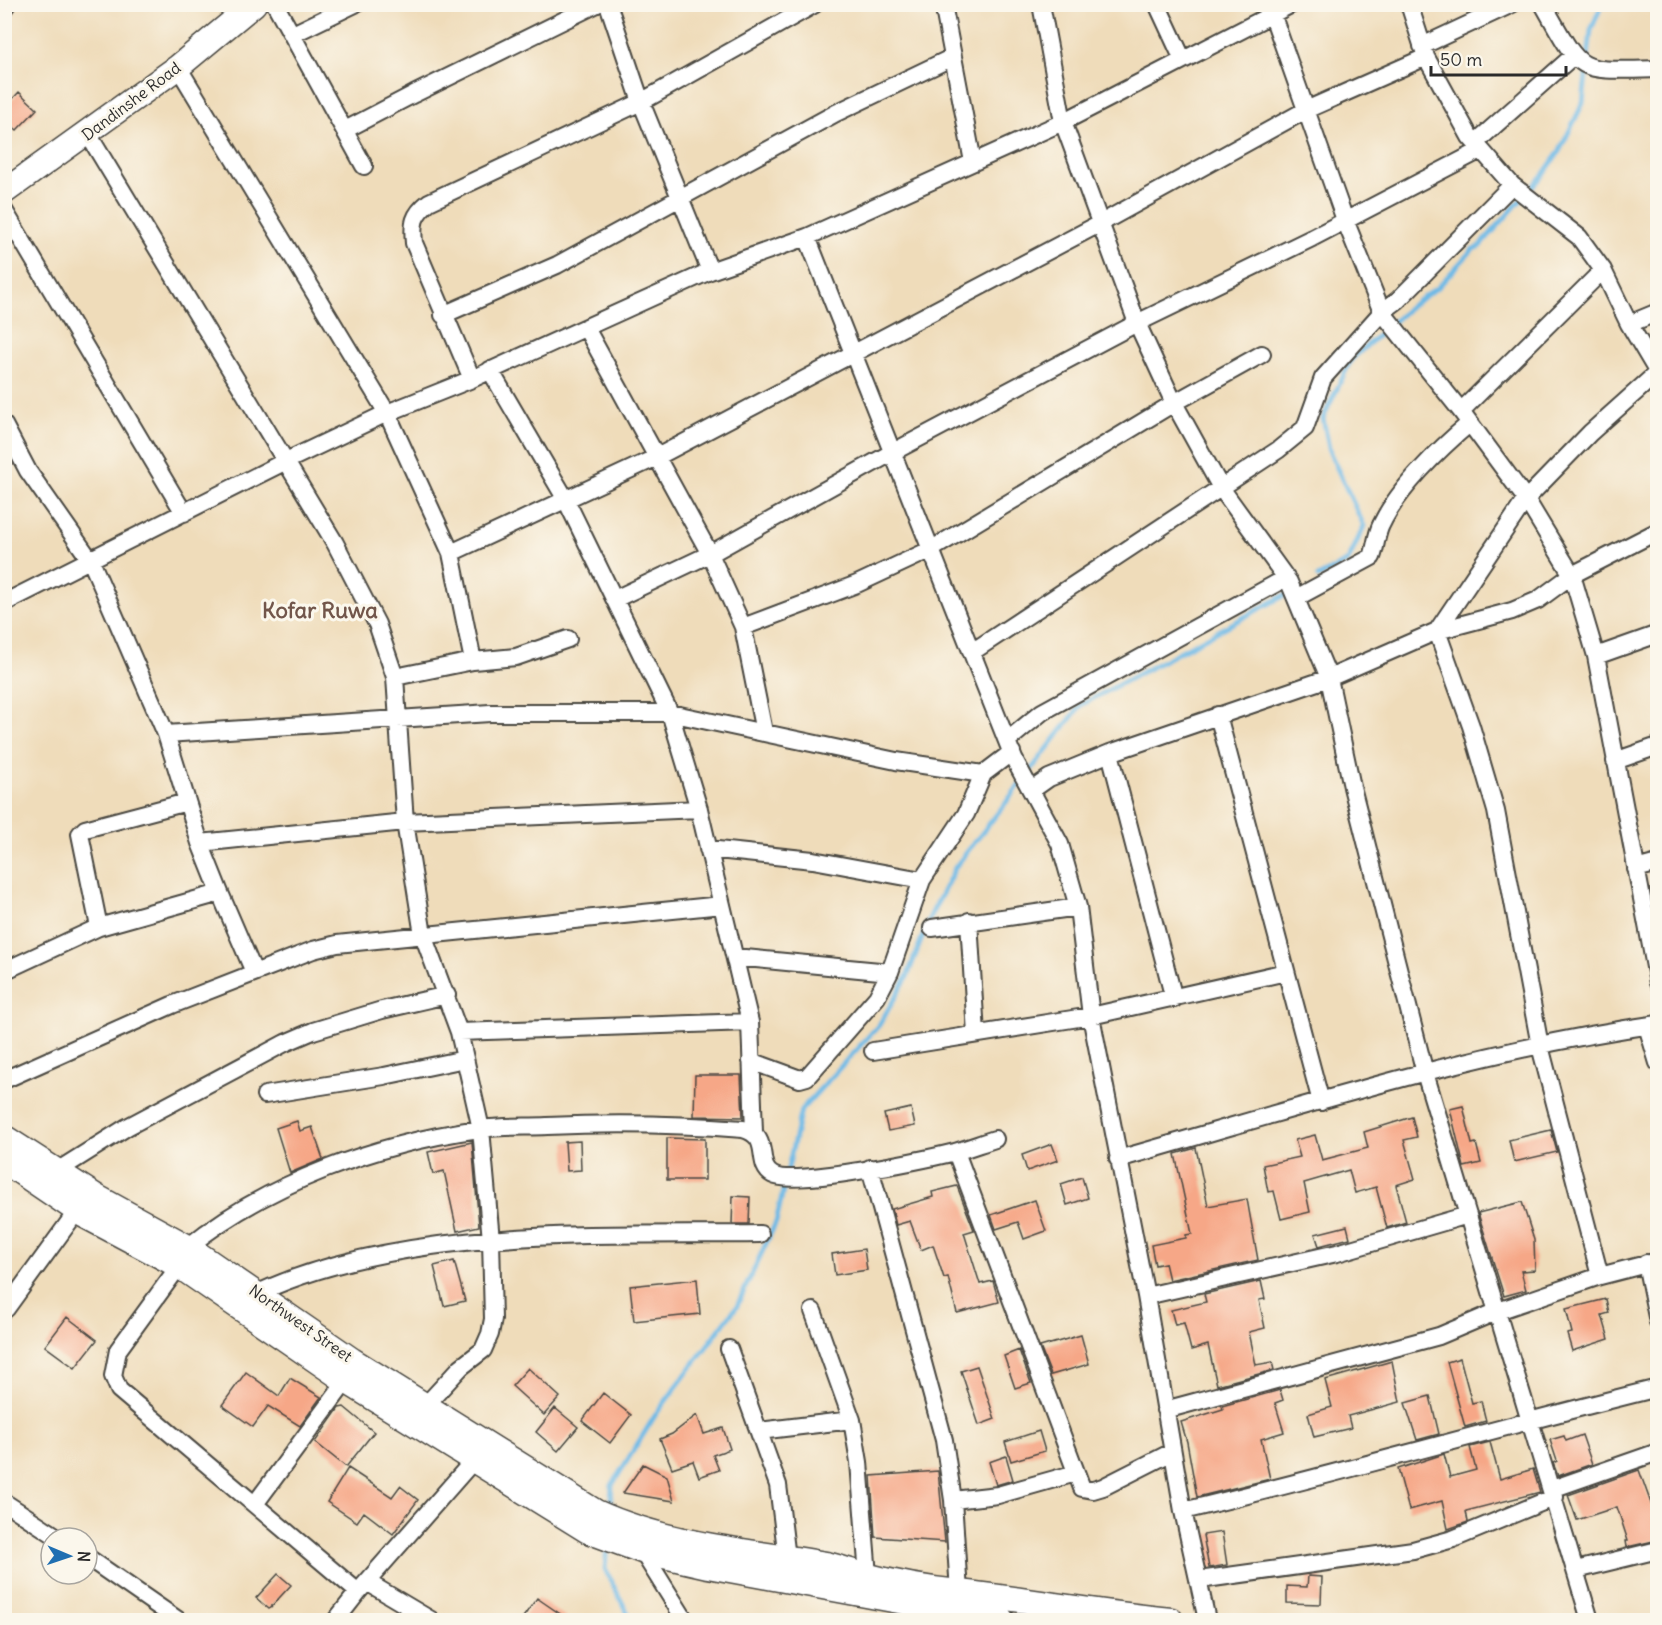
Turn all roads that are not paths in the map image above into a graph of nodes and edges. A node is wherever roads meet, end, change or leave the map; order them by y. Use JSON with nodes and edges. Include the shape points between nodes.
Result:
{"nodes":[{"id":1,"x":254,"y":4,"type":"edge"},
{"id":2,"x":275,"y":4,"type":"edge"},
{"id":3,"x":355,"y":4,"type":"edge"},
{"id":4,"x":597,"y":4,"type":"edge"},
{"id":5,"x":608,"y":4,"type":"edge"},
{"id":6,"x":814,"y":4,"type":"edge"},
{"id":7,"x":943,"y":4,"type":"edge"},
{"id":8,"x":1041,"y":4,"type":"edge"},
{"id":9,"x":1157,"y":4,"type":"edge"},
{"id":10,"x":1292,"y":4,"type":"edge"},
{"id":11,"x":1409,"y":4,"type":"edge"},
{"id":12,"x":1512,"y":4,"type":"edge"},
{"id":13,"x":1543,"y":4,"type":"edge"},
{"id":14,"x":1270,"y":10,"type":"edge"},
{"id":15,"x":293,"y":34,"type":"junction"},
{"id":16,"x":1424,"y":52,"type":"junction"},
{"id":17,"x":1573,"y":56,"type":"junction"},
{"id":18,"x":953,"y":57,"type":"junction"},
{"id":19,"x":1183,"y":60,"type":"junction"},
{"id":20,"x":178,"y":67,"type":"junction"},
{"id":21,"x":1658,"y":69,"type":"edge"},
{"id":22,"x":641,"y":102,"type":"junction"},
{"id":23,"x":1306,"y":110,"type":"junction"},
{"id":24,"x":1062,"y":122,"type":"junction"},
{"id":25,"x":345,"y":130,"type":"junction"},
{"id":26,"x":88,"y":134,"type":"junction"},
{"id":27,"x":1478,"y":146,"type":"junction"},
{"id":28,"x":973,"y":162,"type":"junction"},
{"id":29,"x":364,"y":166,"type":"dead end"},
{"id":30,"x":1515,"y":187,"type":"junction"},
{"id":31,"x":4,"y":192,"type":"edge"},
{"id":32,"x":680,"y":200,"type":"junction"},
{"id":33,"x":4,"y":210,"type":"edge"},
{"id":34,"x":1345,"y":220,"type":"junction"},
{"id":35,"x":1101,"y":223,"type":"junction"},
{"id":36,"x":807,"y":237,"type":"junction"},
{"id":37,"x":1602,"y":270,"type":"junction"},
{"id":38,"x":710,"y":271,"type":"junction"},
{"id":39,"x":1658,"y":312,"type":"edge"},
{"id":40,"x":1382,"y":313,"type":"junction"},
{"id":41,"x":443,"y":315,"type":"junction"},
{"id":42,"x":1137,"y":323,"type":"junction"},
{"id":43,"x":1629,"y":324,"type":"junction"},
{"id":44,"x":586,"y":328,"type":"junction"},
{"id":45,"x":854,"y":354,"type":"junction"},
{"id":46,"x":1262,"y":354,"type":"dead end"},
{"id":47,"x":490,"y":369,"type":"junction"},
{"id":48,"x":1657,"y":373,"type":"edge"},
{"id":49,"x":472,"y":379,"type":"junction"},
{"id":50,"x":1174,"y":402,"type":"junction"},
{"id":51,"x":387,"y":413,"type":"junction"},
{"id":52,"x":1465,"y":417,"type":"junction"},
{"id":53,"x":4,"y":425,"type":"edge"},
{"id":54,"x":893,"y":452,"type":"junction"},
{"id":55,"x":655,"y":458,"type":"junction"},
{"id":56,"x":284,"y":462,"type":"junction"},
{"id":57,"x":1221,"y":488,"type":"junction"},
{"id":58,"x":565,"y":498,"type":"junction"},
{"id":59,"x":1526,"y":499,"type":"junction"},
{"id":60,"x":184,"y":513,"type":"junction"},
{"id":61,"x":1658,"y":531,"type":"edge"},
{"id":62,"x":932,"y":549,"type":"junction"},
{"id":63,"x":451,"y":553,"type":"junction"},
{"id":64,"x":710,"y":554,"type":"junction"},
{"id":65,"x":91,"y":561,"type":"junction"},
{"id":66,"x":1572,"y":575,"type":"junction"},
{"id":67,"x":1292,"y":588,"type":"junction"},
{"id":68,"x":615,"y":599,"type":"junction"},
{"id":69,"x":4,"y":603,"type":"edge"},
{"id":70,"x":743,"y":627,"type":"junction"},
{"id":71,"x":1437,"y":631,"type":"junction"},
{"id":72,"x":1658,"y":634,"type":"edge"},
{"id":73,"x":568,"y":639,"type":"dead end"},
{"id":74,"x":972,"y":652,"type":"junction"},
{"id":75,"x":1596,"y":656,"type":"junction"},
{"id":76,"x":473,"y":661,"type":"junction"},
{"id":77,"x":395,"y":677,"type":"junction"},
{"id":78,"x":1329,"y":678,"type":"junction"},
{"id":79,"x":670,"y":713,"type":"junction"},
{"id":80,"x":1218,"y":715,"type":"junction"},
{"id":81,"x":400,"y":717,"type":"junction"},
{"id":82,"x":764,"y":732,"type":"junction"},
{"id":83,"x":166,"y":734,"type":"junction"},
{"id":84,"x":1658,"y":746,"type":"edge"},
{"id":85,"x":1011,"y":751,"type":"junction"},
{"id":86,"x":1110,"y":753,"type":"junction"},
{"id":87,"x":1616,"y":761,"type":"junction"},
{"id":88,"x":983,"y":774,"type":"junction"},
{"id":89,"x":1031,"y":788,"type":"junction"},
{"id":90,"x":187,"y":802,"type":"junction"},
{"id":91,"x":699,"y":809,"type":"junction"},
{"id":92,"x":405,"y":822,"type":"junction"},
{"id":93,"x":200,"y":843,"type":"junction"},
{"id":94,"x":708,"y":849,"type":"junction"},
{"id":95,"x":1658,"y":863,"type":"edge"},
{"id":96,"x":1636,"y":869,"type":"junction"},
{"id":97,"x":922,"y":880,"type":"junction"},
{"id":98,"x":220,"y":893,"type":"junction"},
{"id":99,"x":722,"y":905,"type":"junction"},
{"id":100,"x":1078,"y":907,"type":"junction"},
{"id":101,"x":969,"y":921,"type":"junction"},
{"id":102,"x":99,"y":927,"type":"junction"},
{"id":103,"x":932,"y":928,"type":"dead end"},
{"id":104,"x":423,"y":935,"type":"junction"},
{"id":105,"x":735,"y":957,"type":"junction"},
{"id":106,"x":4,"y":971,"type":"edge"},
{"id":107,"x":254,"y":972,"type":"junction"},
{"id":108,"x":890,"y":972,"type":"junction"},
{"id":109,"x":1286,"y":972,"type":"junction"},
{"id":110,"x":1658,"y":983,"type":"edge"},
{"id":111,"x":447,"y":995,"type":"junction"},
{"id":112,"x":1174,"y":999,"type":"junction"},
{"id":113,"x":1091,"y":1016,"type":"junction"},
{"id":114,"x":750,"y":1022,"type":"junction"},
{"id":115,"x":1652,"y":1025,"type":"edge"},
{"id":116,"x":459,"y":1032,"type":"junction"},
{"id":117,"x":976,"y":1034,"type":"junction"},
{"id":118,"x":1540,"y":1046,"type":"junction"},
{"id":119,"x":873,"y":1051,"type":"dead end"},
{"id":120,"x":465,"y":1059,"type":"junction"},
{"id":121,"x":752,"y":1061,"type":"junction"},
{"id":122,"x":1658,"y":1063,"type":"edge"},
{"id":123,"x":1425,"y":1073,"type":"junction"},
{"id":124,"x":4,"y":1080,"type":"edge"},
{"id":125,"x":265,"y":1095,"type":"dead end"},
{"id":126,"x":1321,"y":1102,"type":"junction"},
{"id":127,"x":481,"y":1129,"type":"junction"},
{"id":128,"x":754,"y":1132,"type":"junction"},
{"id":129,"x":4,"y":1137,"type":"edge"},
{"id":130,"x":995,"y":1139,"type":"dead end"},
{"id":131,"x":956,"y":1152,"type":"junction"},
{"id":132,"x":1118,"y":1159,"type":"junction"},
{"id":133,"x":4,"y":1161,"type":"edge"},
{"id":134,"x":870,"y":1168,"type":"junction"},
{"id":135,"x":57,"y":1171,"type":"junction"},
{"id":136,"x":77,"y":1210,"type":"junction"},
{"id":137,"x":1467,"y":1215,"type":"junction"},
{"id":138,"x":760,"y":1233,"type":"dead end"},
{"id":139,"x":490,"y":1240,"type":"junction"},
{"id":140,"x":184,"y":1257,"type":"junction"},
{"id":141,"x":1652,"y":1262,"type":"edge"},
{"id":142,"x":1600,"y":1276,"type":"junction"},
{"id":143,"x":258,"y":1293,"type":"junction"},
{"id":144,"x":1146,"y":1296,"type":"junction"},
{"id":145,"x":6,"y":1309,"type":"edge"},
{"id":146,"x":813,"y":1311,"type":"dead end"},
{"id":147,"x":1498,"y":1311,"type":"junction"},
{"id":148,"x":1658,"y":1322,"type":"edge"},
{"id":149,"x":729,"y":1349,"type":"dead end"},
{"id":150,"x":346,"y":1381,"type":"junction"},
{"id":151,"x":1658,"y":1388,"type":"edge"},
{"id":152,"x":425,"y":1406,"type":"junction"},
{"id":153,"x":1165,"y":1410,"type":"junction"},
{"id":154,"x":1530,"y":1419,"type":"junction"},
{"id":155,"x":852,"y":1420,"type":"junction"},
{"id":156,"x":759,"y":1431,"type":"junction"},
{"id":157,"x":1172,"y":1452,"type":"junction"},
{"id":158,"x":1658,"y":1452,"type":"edge"},
{"id":159,"x":473,"y":1461,"type":"junction"},
{"id":160,"x":1076,"y":1473,"type":"junction"},
{"id":161,"x":1553,"y":1493,"type":"junction"},
{"id":162,"x":953,"y":1500,"type":"junction"},
{"id":163,"x":4,"y":1502,"type":"edge"},
{"id":164,"x":255,"y":1504,"type":"junction"},
{"id":165,"x":1183,"y":1511,"type":"junction"},
{"id":166,"x":592,"y":1522,"type":"junction"},
{"id":167,"x":41,"y":1526,"type":"edge"},
{"id":168,"x":620,"y":1534,"type":"junction"},
{"id":169,"x":1658,"y":1550,"type":"edge"},
{"id":170,"x":642,"y":1551,"type":"junction"},
{"id":171,"x":787,"y":1558,"type":"junction"},
{"id":172,"x":99,"y":1566,"type":"edge"},
{"id":173,"x":1576,"y":1570,"type":"junction"},
{"id":174,"x":868,"y":1576,"type":"junction"},
{"id":175,"x":1199,"y":1580,"type":"junction"},
{"id":176,"x":363,"y":1587,"type":"junction"},
{"id":177,"x":959,"y":1593,"type":"junction"},
{"id":178,"x":174,"y":1620,"type":"edge"},
{"id":179,"x":336,"y":1620,"type":"edge"},
{"id":180,"x":431,"y":1620,"type":"edge"},
{"id":181,"x":684,"y":1620,"type":"edge"},
{"id":182,"x":990,"y":1620,"type":"edge"},
{"id":183,"x":1171,"y":1620,"type":"edge"},
{"id":184,"x":1208,"y":1620,"type":"edge"},
{"id":185,"x":1590,"y":1620,"type":"edge"}],
"edges":[{"from":1,"to":20,"type":"main road","name":"Dandinshe Road"},
{"from":2,"to":15,"type":"street"},
{"from":3,"to":15,"type":"street"},
{"from":4,"to":25,"type":"street"},
{"from":5,"to":22,"type":"street"},
{"from":6,"to":22,"type":"street"},
{"from":7,"to":18,"type":"street"},
{"from":8,"to":24,"type":"street"},
{"from":9,"to":19,"type":"street"},
{"from":10,"to":14,"type":"street"},
{"from":11,"to":16,"type":"street"},
{"from":12,"to":16,"type":"street"},
{"from":13,"to":17,"type":"street"},
{"from":14,"to":19,"type":"street"},
{"from":14,"to":23,"type":"street"},
{"from":15,"to":25,"type":"street"},
{"from":16,"to":23,"type":"street"},
{"from":16,"to":27,"type":"street","via":[[1456,115]]},
{"from":17,"to":21,"type":"street","via":[[1591,69]]},
{"from":17,"to":27,"type":"street"},
{"from":18,"to":28,"type":"street"},
{"from":18,"to":32,"type":"street","via":[[836,113]]},
{"from":19,"to":24,"type":"street"},
{"from":20,"to":26,"type":"main road","name":"Dandinshe Road"},
{"from":20,"to":51,"type":"street"},
{"from":22,"to":32,"type":"street"},
{"from":22,"to":41,"type":"street","via":[[429,202],[418,211],[412,221],[414,243]]},
{"from":23,"to":34,"type":"street"},
{"from":23,"to":35,"type":"street"},
{"from":24,"to":28,"type":"street"},
{"from":24,"to":35,"type":"street"},
{"from":25,"to":29,"type":"street"},
{"from":26,"to":31,"type":"main road","name":"Dandinshe Road"},
{"from":26,"to":56,"type":"street"},
{"from":27,"to":30,"type":"street"},
{"from":27,"to":34,"type":"street"},
{"from":28,"to":36,"type":"street"},
{"from":30,"to":37,"type":"street","via":[[1580,237]]},
{"from":30,"to":40,"type":"street"},
{"from":32,"to":38,"type":"street"},
{"from":32,"to":41,"type":"street","via":[[557,265]]},
{"from":33,"to":60,"type":"street"},
{"from":34,"to":40,"type":"street"},
{"from":34,"to":42,"type":"street"},
{"from":35,"to":42,"type":"street"},
{"from":35,"to":45,"type":"street"},
{"from":36,"to":38,"type":"street"},
{"from":36,"to":45,"type":"street"},
{"from":37,"to":43,"type":"street"},
{"from":37,"to":52,"type":"street"},
{"from":38,"to":44,"type":"street"},
{"from":39,"to":43,"type":"street"},
{"from":40,"to":52,"type":"street"},
{"from":40,"to":57,"type":"street","via":[[1323,378],[1300,434]]},
{"from":41,"to":49,"type":"street"},
{"from":42,"to":50,"type":"street"},
{"from":42,"to":54,"type":"street"},
{"from":43,"to":48,"type":"street"},
{"from":44,"to":47,"type":"street"},
{"from":44,"to":55,"type":"street"},
{"from":45,"to":54,"type":"street"},
{"from":45,"to":55,"type":"street"},
{"from":46,"to":50,"type":"street"},
{"from":47,"to":49,"type":"street"},
{"from":47,"to":58,"type":"street"},
{"from":48,"to":59,"type":"street"},
{"from":49,"to":51,"type":"street"},
{"from":50,"to":57,"type":"street"},
{"from":50,"to":62,"type":"street"},
{"from":51,"to":56,"type":"street"},
{"from":51,"to":63,"type":"street"},
{"from":52,"to":59,"type":"street"},
{"from":52,"to":67,"type":"street","via":[[1380,526],[1372,557]]},
{"from":53,"to":65,"type":"street","via":[[28,471]]},
{"from":54,"to":62,"type":"street"},
{"from":54,"to":64,"type":"street"},
{"from":55,"to":58,"type":"street"},
{"from":55,"to":64,"type":"street"},
{"from":56,"to":60,"type":"street"},
{"from":56,"to":77,"type":"street","via":[[360,591],[377,624]]},
{"from":57,"to":67,"type":"street"},
{"from":57,"to":74,"type":"street"},
{"from":58,"to":63,"type":"street"},
{"from":58,"to":68,"type":"street"},
{"from":59,"to":66,"type":"street"},
{"from":59,"to":71,"type":"street"},
{"from":60,"to":65,"type":"street"},
{"from":61,"to":66,"type":"street"},
{"from":62,"to":70,"type":"street","via":[[857,584]]},
{"from":62,"to":74,"type":"street"},
{"from":63,"to":76,"type":"street"},
{"from":64,"to":68,"type":"street"},
{"from":64,"to":70,"type":"street"},
{"from":65,"to":69,"type":"street"},
{"from":65,"to":83,"type":"street"},
{"from":66,"to":71,"type":"street","via":[[1538,600]]},
{"from":66,"to":75,"type":"street"},
{"from":67,"to":78,"type":"street"},
{"from":67,"to":85,"type":"street","via":[[1042,712]]},
{"from":68,"to":79,"type":"street"},
{"from":70,"to":82,"type":"street"},
{"from":71,"to":78,"type":"street"},
{"from":71,"to":118,"type":"street","via":[[1496,811]]},
{"from":72,"to":75,"type":"street"},
{"from":73,"to":76,"type":"street","via":[[516,657]]},
{"from":74,"to":85,"type":"street"},
{"from":75,"to":87,"type":"street"},
{"from":76,"to":77,"type":"street"},
{"from":77,"to":81,"type":"street"},
{"from":78,"to":80,"type":"street"},
{"from":78,"to":123,"type":"street","via":[[1352,787]]},
{"from":79,"to":81,"type":"street"},
{"from":79,"to":82,"type":"street"},
{"from":79,"to":91,"type":"street"},
{"from":80,"to":86,"type":"street"},
{"from":80,"to":109,"type":"street"},
{"from":81,"to":83,"type":"street"},
{"from":81,"to":92,"type":"street"},
{"from":82,"to":88,"type":"street","via":[[896,761]]},
{"from":83,"to":90,"type":"street"},
{"from":84,"to":87,"type":"street"},
{"from":85,"to":88,"type":"street"},
{"from":85,"to":89,"type":"street"},
{"from":86,"to":89,"type":"street"},
{"from":86,"to":112,"type":"street"},
{"from":87,"to":96,"type":"street"},
{"from":88,"to":97,"type":"street","via":[[966,814]]},
{"from":89,"to":100,"type":"street","via":[[1060,844]]},
{"from":90,"to":93,"type":"street"},
{"from":90,"to":102,"type":"street","via":[[85,829],[80,834]]},
{"from":91,"to":92,"type":"street"},
{"from":91,"to":94,"type":"street"},
{"from":92,"to":93,"type":"street"},
{"from":92,"to":104,"type":"street"},
{"from":93,"to":98,"type":"street"},
{"from":94,"to":97,"type":"street","via":[[813,860]]},
{"from":94,"to":99,"type":"street"},
{"from":95,"to":96,"type":"street"},
{"from":96,"to":110,"type":"street"},
{"from":97,"to":108,"type":"street"},
{"from":98,"to":102,"type":"street"},
{"from":98,"to":107,"type":"street"},
{"from":99,"to":104,"type":"street"},
{"from":99,"to":105,"type":"street"},
{"from":100,"to":101,"type":"street"},
{"from":100,"to":113,"type":"street"},
{"from":101,"to":103,"type":"street"},
{"from":101,"to":117,"type":"street"},
{"from":102,"to":106,"type":"street"},
{"from":104,"to":107,"type":"street","via":[[336,944]]},
{"from":104,"to":111,"type":"street"},
{"from":105,"to":108,"type":"street"},
{"from":105,"to":114,"type":"street"},
{"from":107,"to":124,"type":"street"},
{"from":108,"to":121,"type":"street","via":[[867,1011],[807,1077],[800,1079]]},
{"from":109,"to":112,"type":"street"},
{"from":109,"to":126,"type":"street"},
{"from":111,"to":116,"type":"street"},
{"from":111,"to":135,"type":"street","via":[[303,1035],[127,1127]]},
{"from":112,"to":113,"type":"street"},
{"from":113,"to":117,"type":"street"},
{"from":113,"to":132,"type":"street"},
{"from":114,"to":116,"type":"street"},
{"from":114,"to":121,"type":"street"},
{"from":115,"to":118,"type":"street"},
{"from":115,"to":122,"type":"street"},
{"from":116,"to":120,"type":"street"},
{"from":117,"to":119,"type":"street"},
{"from":118,"to":123,"type":"street"},
{"from":118,"to":142,"type":"street"},
{"from":120,"to":125,"type":"street"},
{"from":120,"to":127,"type":"street"},
{"from":121,"to":128,"type":"street"},
{"from":123,"to":126,"type":"street"},
{"from":123,"to":137,"type":"street"},
{"from":126,"to":132,"type":"street"},
{"from":127,"to":128,"type":"street","via":[[657,1122]]},
{"from":127,"to":139,"type":"street"},
{"from":127,"to":140,"type":"street","via":[[413,1142],[264,1196],[219,1222]]},
{"from":128,"to":134,"type":"street","via":[[760,1140],[767,1170],[784,1177]]},
{"from":129,"to":135,"type":"main road","name":"Northwest Street"},
{"from":130,"to":131,"type":"street"},
{"from":131,"to":134,"type":"street"},
{"from":131,"to":160,"type":"street"},
{"from":132,"to":144,"type":"street"},
{"from":133,"to":136,"type":"main road","name":"Northwest Street"},
{"from":134,"to":162,"type":"street","via":[[944,1440]]},
{"from":135,"to":140,"type":"main road","name":"Northwest Street"},
{"from":136,"to":140,"type":"main road","name":"Northwest Street"},
{"from":136,"to":145,"type":"street"},
{"from":137,"to":144,"type":"street","via":[[1337,1253]]},
{"from":137,"to":147,"type":"street"},
{"from":138,"to":139,"type":"street"},
{"from":139,"to":143,"type":"street","via":[[372,1256],[291,1278]]},
{"from":139,"to":152,"type":"street","via":[[490,1334],[483,1350],[461,1367]]},
{"from":140,"to":143,"type":"main road","name":"Northwest Street"},
{"from":140,"to":150,"type":"main road","name":"Northwest Street"},
{"from":140,"to":164,"type":"street","via":[[118,1350],[113,1376],[119,1390]]},
{"from":141,"to":142,"type":"street"},
{"from":141,"to":148,"type":"street"},
{"from":142,"to":147,"type":"street"},
{"from":143,"to":152,"type":"main road","name":"Northwest Street"},
{"from":144,"to":153,"type":"street"},
{"from":146,"to":155,"type":"street"},
{"from":147,"to":153,"type":"street","via":[[1438,1336]]},
{"from":147,"to":154,"type":"street"},
{"from":149,"to":156,"type":"street"},
{"from":150,"to":159,"type":"main road","name":"Northwest Street"},
{"from":150,"to":164,"type":"street"},
{"from":151,"to":154,"type":"street"},
{"from":152,"to":166,"type":"main road","name":"Northwest Street"},
{"from":153,"to":157,"type":"street"},
{"from":154,"to":161,"type":"street"},
{"from":154,"to":165,"type":"street"},
{"from":155,"to":156,"type":"street"},
{"from":155,"to":174,"type":"street"},
{"from":156,"to":171,"type":"street","via":[[777,1485]]},
{"from":157,"to":160,"type":"street","via":[[1094,1490],[1082,1488]]},
{"from":157,"to":165,"type":"street"},
{"from":158,"to":161,"type":"street"},
{"from":159,"to":166,"type":"main road","name":"Northwest Street"},
{"from":159,"to":176,"type":"street"},
{"from":160,"to":162,"type":"street","via":[[998,1495]]},
{"from":161,"to":173,"type":"street"},
{"from":161,"to":175,"type":"street","via":[[1453,1539],[1413,1550]]},
{"from":162,"to":177,"type":"street"},
{"from":163,"to":167,"type":"street"},
{"from":164,"to":176,"type":"street"},
{"from":165,"to":175,"type":"street"},
{"from":166,"to":168,"type":"main road"},
{"from":168,"to":170,"type":"main road"},
{"from":168,"to":171,"type":"main road"},
{"from":169,"to":173,"type":"street"},
{"from":170,"to":181,"type":"street"},
{"from":170,"to":182,"type":"main road"},
{"from":171,"to":174,"type":"main road"},
{"from":172,"to":178,"type":"street"},
{"from":173,"to":185,"type":"street"},
{"from":174,"to":177,"type":"main road"},
{"from":175,"to":184,"type":"street"},
{"from":176,"to":179,"type":"street"},
{"from":176,"to":180,"type":"street"},
{"from":177,"to":183,"type":"main road"}]}
